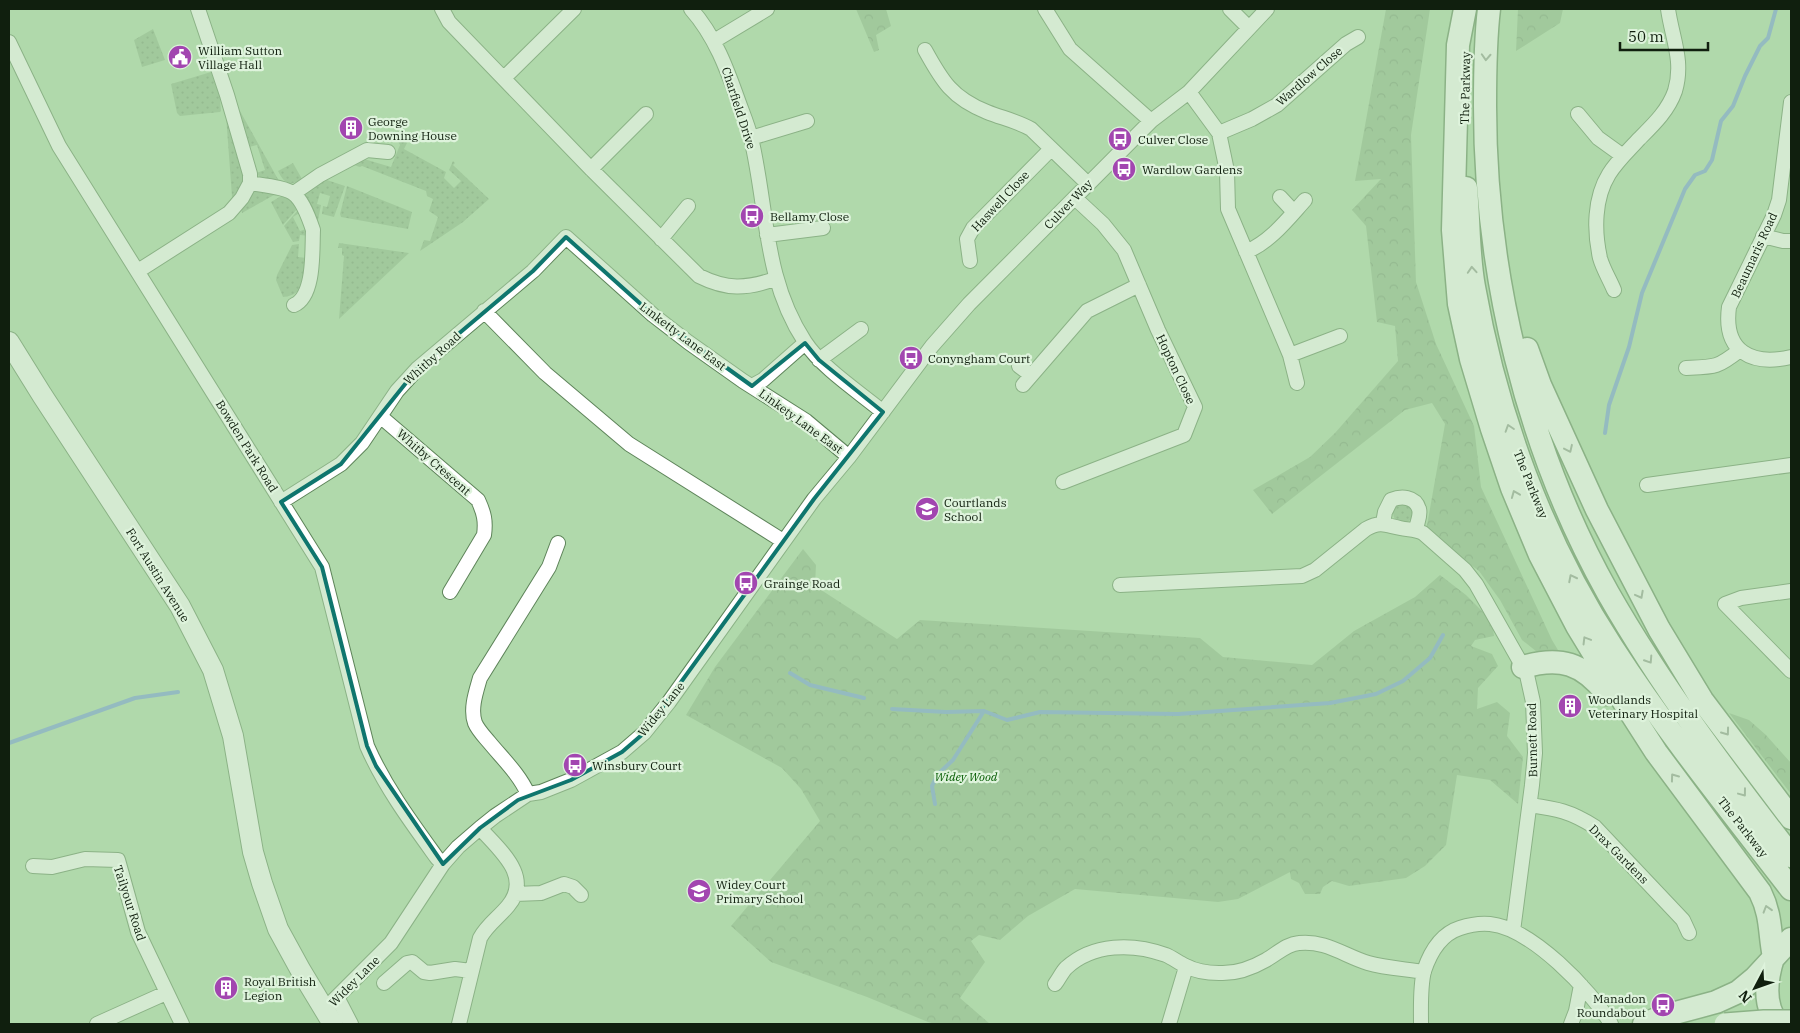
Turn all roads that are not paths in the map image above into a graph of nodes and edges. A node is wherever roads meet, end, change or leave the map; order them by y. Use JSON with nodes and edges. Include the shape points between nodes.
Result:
{"nodes":[{"id":1,"x":198,"y":9,"type":"edge"},
{"id":2,"x":442,"y":9,"type":"edge"},
{"id":3,"x":574,"y":9,"type":"edge"},
{"id":4,"x":691,"y":9,"type":"edge"},
{"id":5,"x":767,"y":9,"type":"edge"},
{"id":6,"x":1044,"y":9,"type":"edge"},
{"id":7,"x":1230,"y":9,"type":"edge"},
{"id":8,"x":1267,"y":9,"type":"edge"},
{"id":9,"x":1466,"y":9,"type":"edge"},
{"id":10,"x":1489,"y":9,"type":"edge"},
{"id":11,"x":1668,"y":9,"type":"edge"},
{"id":12,"x":1249,"y":28,"type":"junction"},
{"id":13,"x":714,"y":41,"type":"junction"},
{"id":14,"x":9,"y":42,"type":"edge"},
{"id":15,"x":1353,"y":45,"type":"dead end"},
{"id":16,"x":926,"y":50,"type":"dead end"},
{"id":17,"x":504,"y":78,"type":"junction"},
{"id":18,"x":1189,"y":92,"type":"junction"},
{"id":19,"x":1791,"y":102,"type":"edge"},
{"id":20,"x":646,"y":114,"type":"dead end"},
{"id":21,"x":1578,"y":114,"type":"dead end"},
{"id":22,"x":807,"y":121,"type":"dead end"},
{"id":23,"x":1152,"y":121,"type":"junction"},
{"id":24,"x":1219,"y":133,"type":"junction"},
{"id":25,"x":751,"y":138,"type":"junction"},
{"id":26,"x":1051,"y":149,"type":"junction"},
{"id":27,"x":388,"y":152,"type":"dead end"},
{"id":28,"x":1623,"y":156,"type":"junction"},
{"id":29,"x":591,"y":169,"type":"junction"},
{"id":30,"x":250,"y":183,"type":"junction"},
{"id":31,"x":1088,"y":184,"type":"junction"},
{"id":32,"x":294,"y":193,"type":"junction"},
{"id":33,"x":1280,"y":197,"type":"dead end"},
{"id":34,"x":1075,"y":198,"type":"junction"},
{"id":35,"x":1305,"y":200,"type":"dead end"},
{"id":36,"x":1489,"y":204,"type":"junction"},
{"id":37,"x":688,"y":206,"type":"dead end"},
{"id":38,"x":1294,"y":212,"type":"junction"},
{"id":39,"x":823,"y":228,"type":"dead end"},
{"id":40,"x":767,"y":235,"type":"junction"},
{"id":41,"x":1763,"y":236,"type":"junction"},
{"id":42,"x":566,"y":237,"type":"joint"},
{"id":43,"x":661,"y":239,"type":"junction"},
{"id":44,"x":1791,"y":241,"type":"edge"},
{"id":45,"x":1246,"y":252,"type":"junction"},
{"id":46,"x":970,"y":261,"type":"dead end"},
{"id":47,"x":138,"y":271,"type":"junction"},
{"id":48,"x":775,"y":279,"type":"junction"},
{"id":49,"x":1139,"y":285,"type":"junction"},
{"id":50,"x":1614,"y":290,"type":"dead end"},
{"id":51,"x":294,"y":305,"type":"dead end"},
{"id":52,"x":484,"y":311,"type":"junction"},
{"id":53,"x":861,"y":329,"type":"dead end"},
{"id":54,"x":1340,"y":336,"type":"dead end"},
{"id":55,"x":9,"y":342,"type":"edge"},
{"id":56,"x":805,"y":343,"type":"junction"},
{"id":57,"x":1740,"y":350,"type":"junction"},
{"id":58,"x":1290,"y":354,"type":"junction"},
{"id":59,"x":1791,"y":357,"type":"edge"},
{"id":60,"x":820,"y":360,"type":"junction"},
{"id":61,"x":1019,"y":366,"type":"dead end"},
{"id":62,"x":1686,"y":368,"type":"dead end"},
{"id":63,"x":1297,"y":383,"type":"dead end"},
{"id":64,"x":752,"y":386,"type":"junction"},
{"id":65,"x":883,"y":412,"type":"junction"},
{"id":66,"x":380,"y":416,"type":"junction"},
{"id":67,"x":850,"y":457,"type":"junction"},
{"id":68,"x":1791,"y":465,"type":"edge"},
{"id":69,"x":1063,"y":482,"type":"dead end"},
{"id":70,"x":1647,"y":484,"type":"dead end"},
{"id":71,"x":281,"y":502,"type":"junction"},
{"id":72,"x":1383,"y":524,"type":"junction"},
{"id":73,"x":1416,"y":529,"type":"junction"},
{"id":74,"x":784,"y":541,"type":"junction"},
{"id":75,"x":558,"y":543,"type":"dead end"},
{"id":76,"x":1127,"y":588,"type":"dead end"},
{"id":77,"x":1791,"y":591,"type":"edge"},
{"id":78,"x":450,"y":592,"type":"dead end"},
{"id":79,"x":1523,"y":667,"type":"junction"},
{"id":80,"x":1791,"y":671,"type":"edge"},
{"id":81,"x":1656,"y":752,"type":"junction"},
{"id":82,"x":528,"y":794,"type":"junction"},
{"id":83,"x":1530,"y":805,"type":"junction"},
{"id":84,"x":1791,"y":818,"type":"edge"},
{"id":85,"x":480,"y":828,"type":"junction"},
{"id":86,"x":1791,"y":856,"type":"edge"},
{"id":87,"x":444,"y":864,"type":"junction"},
{"id":88,"x":33,"y":866,"type":"dead end"},
{"id":89,"x":1791,"y":889,"type":"edge"},
{"id":90,"x":515,"y":894,"type":"junction"},
{"id":91,"x":580,"y":895,"type":"dead end"},
{"id":92,"x":1513,"y":931,"type":"junction"},
{"id":93,"x":1689,"y":933,"type":"dead end"},
{"id":94,"x":1791,"y":939,"type":"edge"},
{"id":95,"x":1773,"y":958,"type":"junction"},
{"id":96,"x":1186,"y":966,"type":"junction"},
{"id":97,"x":471,"y":971,"type":"junction"},
{"id":98,"x":1424,"y":972,"type":"junction"},
{"id":99,"x":384,"y":983,"type":"dead end"},
{"id":100,"x":1056,"y":984,"type":"dead end"},
{"id":101,"x":1581,"y":985,"type":"junction"},
{"id":102,"x":166,"y":994,"type":"junction"},
{"id":103,"x":331,"y":1010,"type":"edge"},
{"id":104,"x":1791,"y":1021,"type":"edge"},
{"id":105,"x":97,"y":1024,"type":"edge"},
{"id":106,"x":182,"y":1024,"type":"edge"},
{"id":107,"x":351,"y":1024,"type":"edge"},
{"id":108,"x":460,"y":1024,"type":"edge"},
{"id":109,"x":1169,"y":1024,"type":"edge"},
{"id":110,"x":1421,"y":1024,"type":"edge"},
{"id":111,"x":1571,"y":1024,"type":"edge"},
{"id":112,"x":1611,"y":1024,"type":"edge"},
{"id":113,"x":1644,"y":1024,"type":"edge"},
{"id":114,"x":1725,"y":1024,"type":"edge"},
{"id":115,"x":1778,"y":1024,"type":"edge"}],
"edges":[{"from":1,"to":30,"type":"street","via":[[231,109]]},
{"from":2,"to":17,"type":"street","via":[[449,22]]},
{"from":3,"to":17,"type":"street"},
{"from":4,"to":13,"type":"street","name":"Charfield Drive"},
{"from":5,"to":13,"type":"street"},
{"from":6,"to":23,"type":"street","via":[[1070,49]]},
{"from":7,"to":12,"type":"street"},
{"from":8,"to":12,"type":"street","name":"Culver Way"},
{"from":81,"to":9,"type":"highway","one_way":true,"via":[[1577,626],[1540,555],[1512,488],[1471,359],[1459,304],[1453,230],[1458,45]]},
{"from":89,"to":9,"type":"highway","name":"The Parkway","one_way":true,"via":[[1699,770],[1611,646],[1556,545],[1510,432],[1494,377],[1474,284],[1464,159]]},
{"from":10,"to":36,"type":"highway","name":"The Parkway","one_way":true,"via":[[1485,79]]},
{"from":11,"to":28,"type":"street","via":[[1678,54],[1675,90],[1663,113]]},
{"from":12,"to":18,"type":"street","name":"Culver Way"},
{"from":13,"to":25,"type":"street","name":"Charfield Drive","via":[[728,70]]},
{"from":14,"to":47,"type":"street","name":"Bowden Park Road","via":[[59,146]]},
{"from":15,"to":24,"type":"street","name":"Wardlow Close","via":[[1277,105]]},
{"from":16,"to":26,"type":"street","via":[[939,76],[952,92],[986,112],[1021,123]]},
{"from":17,"to":29,"type":"street"},
{"from":18,"to":23,"type":"street","name":"Culver Way"},
{"from":18,"to":24,"type":"street"},
{"from":19,"to":41,"type":"street","name":"Beaumaris Road","via":[[1779,200]]},
{"from":20,"to":29,"type":"street"},
{"from":21,"to":28,"type":"street","via":[[1598,138]]},
{"from":22,"to":25,"type":"street"},
{"from":23,"to":31,"type":"street","name":"Culver Way"},
{"from":24,"to":45,"type":"street","via":[[1227,171],[1228,209]]},
{"from":25,"to":40,"type":"street","name":"Charfield Drive"},
{"from":26,"to":31,"type":"street"},
{"from":26,"to":46,"type":"street","name":"Haswell Close","via":[[973,228],[967,239]]},
{"from":27,"to":32,"type":"street","via":[[367,150]]},
{"from":28,"to":50,"type":"street","via":[[1609,173],[1596,212],[1601,260]]},
{"from":29,"to":43,"type":"street"},
{"from":30,"to":32,"type":"street"},
{"from":30,"to":47,"type":"street","via":[[229,213]]},
{"from":31,"to":34,"type":"street","name":"Culver Way"},
{"from":32,"to":51,"type":"street","via":[[313,230],[310,280],[305,296]]},
{"from":33,"to":38,"type":"street"},
{"from":34,"to":49,"type":"street","name":"Hopton Close","via":[[1124,250]]},
{"from":34,"to":65,"type":"street","name":"Culver Way","via":[[969,304],[932,346]]},
{"from":35,"to":38,"type":"street"},
{"from":36,"to":84,"type":"highway","one_way":true,"via":[[1504,248],[1528,354],[1597,510],[1682,668]]},
{"from":36,"to":86,"type":"highway","name":"The Parkway","one_way":true,"via":[[1504,307],[1518,368],[1554,477],[1579,534],[1607,590],[1662,681]]},
{"from":37,"to":43,"type":"street"},
{"from":38,"to":45,"type":"street","via":[[1269,239]]},
{"from":39,"to":40,"type":"street"},
{"from":40,"to":48,"type":"street","name":"Charfield Drive"},
{"from":41,"to":44,"type":"street"},
{"from":41,"to":57,"type":"street","name":"Beaumaris Road","via":[[1729,307],[1729,330],[1732,341]]},
{"from":42,"to":52,"type":"street","name":"Whitby Road","via":[[533,271]]},
{"from":42,"to":64,"type":"street","name":"Linketty Lane East","via":[[653,315]]},
{"from":43,"to":48,"type":"street","via":[[699,276],[712,283],[730,287],[758,285]]},
{"from":45,"to":58,"type":"street"},
{"from":47,"to":71,"type":"street","name":"Bowden Park Road"},
{"from":48,"to":56,"type":"street","name":"Charfield Drive","via":[[789,316]]},
{"from":49,"to":61,"type":"street","via":[[1087,311],[1027,380]]},
{"from":49,"to":69,"type":"street","name":"Hopton Close","via":[[1195,407],[1184,435]]},
{"from":52,"to":66,"type":"street","name":"Whitby Road","via":[[418,368]]},
{"from":52,"to":74,"type":"street","via":[[545,373],[629,444]]},
{"from":53,"to":60,"type":"street"},
{"from":54,"to":58,"type":"street"},
{"from":55,"to":103,"type":"main road","name":"Fort Austin Avenue","via":[[180,606],[213,670],[233,736],[253,852],[262,883],[278,928],[301,971]]},
{"from":56,"to":60,"type":"street","name":"Charfield Drive"},
{"from":56,"to":64,"type":"street"},
{"from":57,"to":59,"type":"street","via":[[1762,360]]},
{"from":57,"to":62,"type":"street","via":[[1714,367]]},
{"from":58,"to":63,"type":"street"},
{"from":60,"to":65,"type":"street","name":"Charfield Drive"},
{"from":64,"to":67,"type":"street","name":"Linkety Lane East","via":[[806,422]]},
{"from":65,"to":67,"type":"street","name":"Widey Lane"},
{"from":66,"to":71,"type":"street","name":"Whitby Road","via":[[362,443],[341,464]]},
{"from":66,"to":78,"type":"street","name":"Whitby Crescent","via":[[478,500],[485,514],[484,534]]},
{"from":67,"to":74,"type":"street","name":"Widey Lane"},
{"from":68,"to":70,"type":"street","via":[[1664,477]]},
{"from":71,"to":87,"type":"street","name":"Bowden Park Road","via":[[322,566],[367,746],[376,766],[390,791]]},
{"from":72,"to":73,"type":"street"},
{"from":72,"to":73,"type":"street","via":[[1391,500],[1401,497],[1419,509]]},
{"from":72,"to":76,"type":"street","via":[[1366,529],[1315,570],[1302,576]]},
{"from":73,"to":79,"type":"street","name":"Burnett Road","via":[[1476,584]]},
{"from":74,"to":82,"type":"street","name":"Widey Lane","via":[[644,733],[622,752],[571,780]]},
{"from":75,"to":82,"type":"street","via":[[549,566],[480,678],[475,695],[475,723]]},
{"from":77,"to":80,"type":"street","via":[[1741,598],[1725,604]]},
{"from":79,"to":81,"type":"highway","via":[[1563,662],[1581,668],[1599,684]]},
{"from":79,"to":83,"type":"street","name":"Burnett Road","via":[[1533,702],[1535,753]]},
{"from":95,"to":81,"type":"highway","one_way":true,"via":[[1770,919],[1760,892]]},
{"from":82,"to":85,"type":"street","name":"Widey Lane"},
{"from":83,"to":92,"type":"street","name":"Burnett Road"},
{"from":83,"to":93,"type":"street","name":"Drax Gardens","via":[[1577,816],[1594,827],[1683,920]]},
{"from":85,"to":87,"type":"street","name":"Widey Lane"},
{"from":85,"to":90,"type":"street","via":[[514,867]]},
{"from":87,"to":103,"type":"street","name":"Widey Lane","via":[[392,943]]},
{"from":88,"to":102,"type":"street","name":"Tailyour Road","via":[[52,866],[85,859],[118,860],[138,932]]},
{"from":90,"to":91,"type":"street","via":[[542,893],[566,877]]},
{"from":90,"to":97,"type":"street","via":[[486,926]]},
{"from":92,"to":98,"type":"street","via":[[1490,924],[1455,930],[1432,952]]},
{"from":92,"to":101,"type":"street","via":[[1548,953]]},
{"from":94,"to":95,"type":"highway"},
{"from":95,"to":113,"type":"highway","via":[[1748,985],[1728,997]]},
{"from":95,"to":115,"type":"highway","via":[[1767,992],[1770,1011]]},
{"from":96,"to":98,"type":"street","via":[[1200,972],[1245,970],[1298,943],[1328,946],[1368,963]]},
{"from":96,"to":100,"type":"street","via":[[1150,950],[1114,947],[1094,950],[1076,960],[1064,969]]},
{"from":96,"to":109,"type":"street"},
{"from":97,"to":99,"type":"street","via":[[455,969],[430,973],[412,962]]},
{"from":97,"to":108,"type":"street"},
{"from":98,"to":110,"type":"street"},
{"from":101,"to":111,"type":"street"},
{"from":101,"to":112,"type":"street"},
{"from":102,"to":105,"type":"street"},
{"from":102,"to":106,"type":"street","name":"Tailyour Road"},
{"from":103,"to":107,"type":"street","name":"Fort Austin Avenue"},
{"from":104,"to":114,"type":"main road","bridge":true}]}
